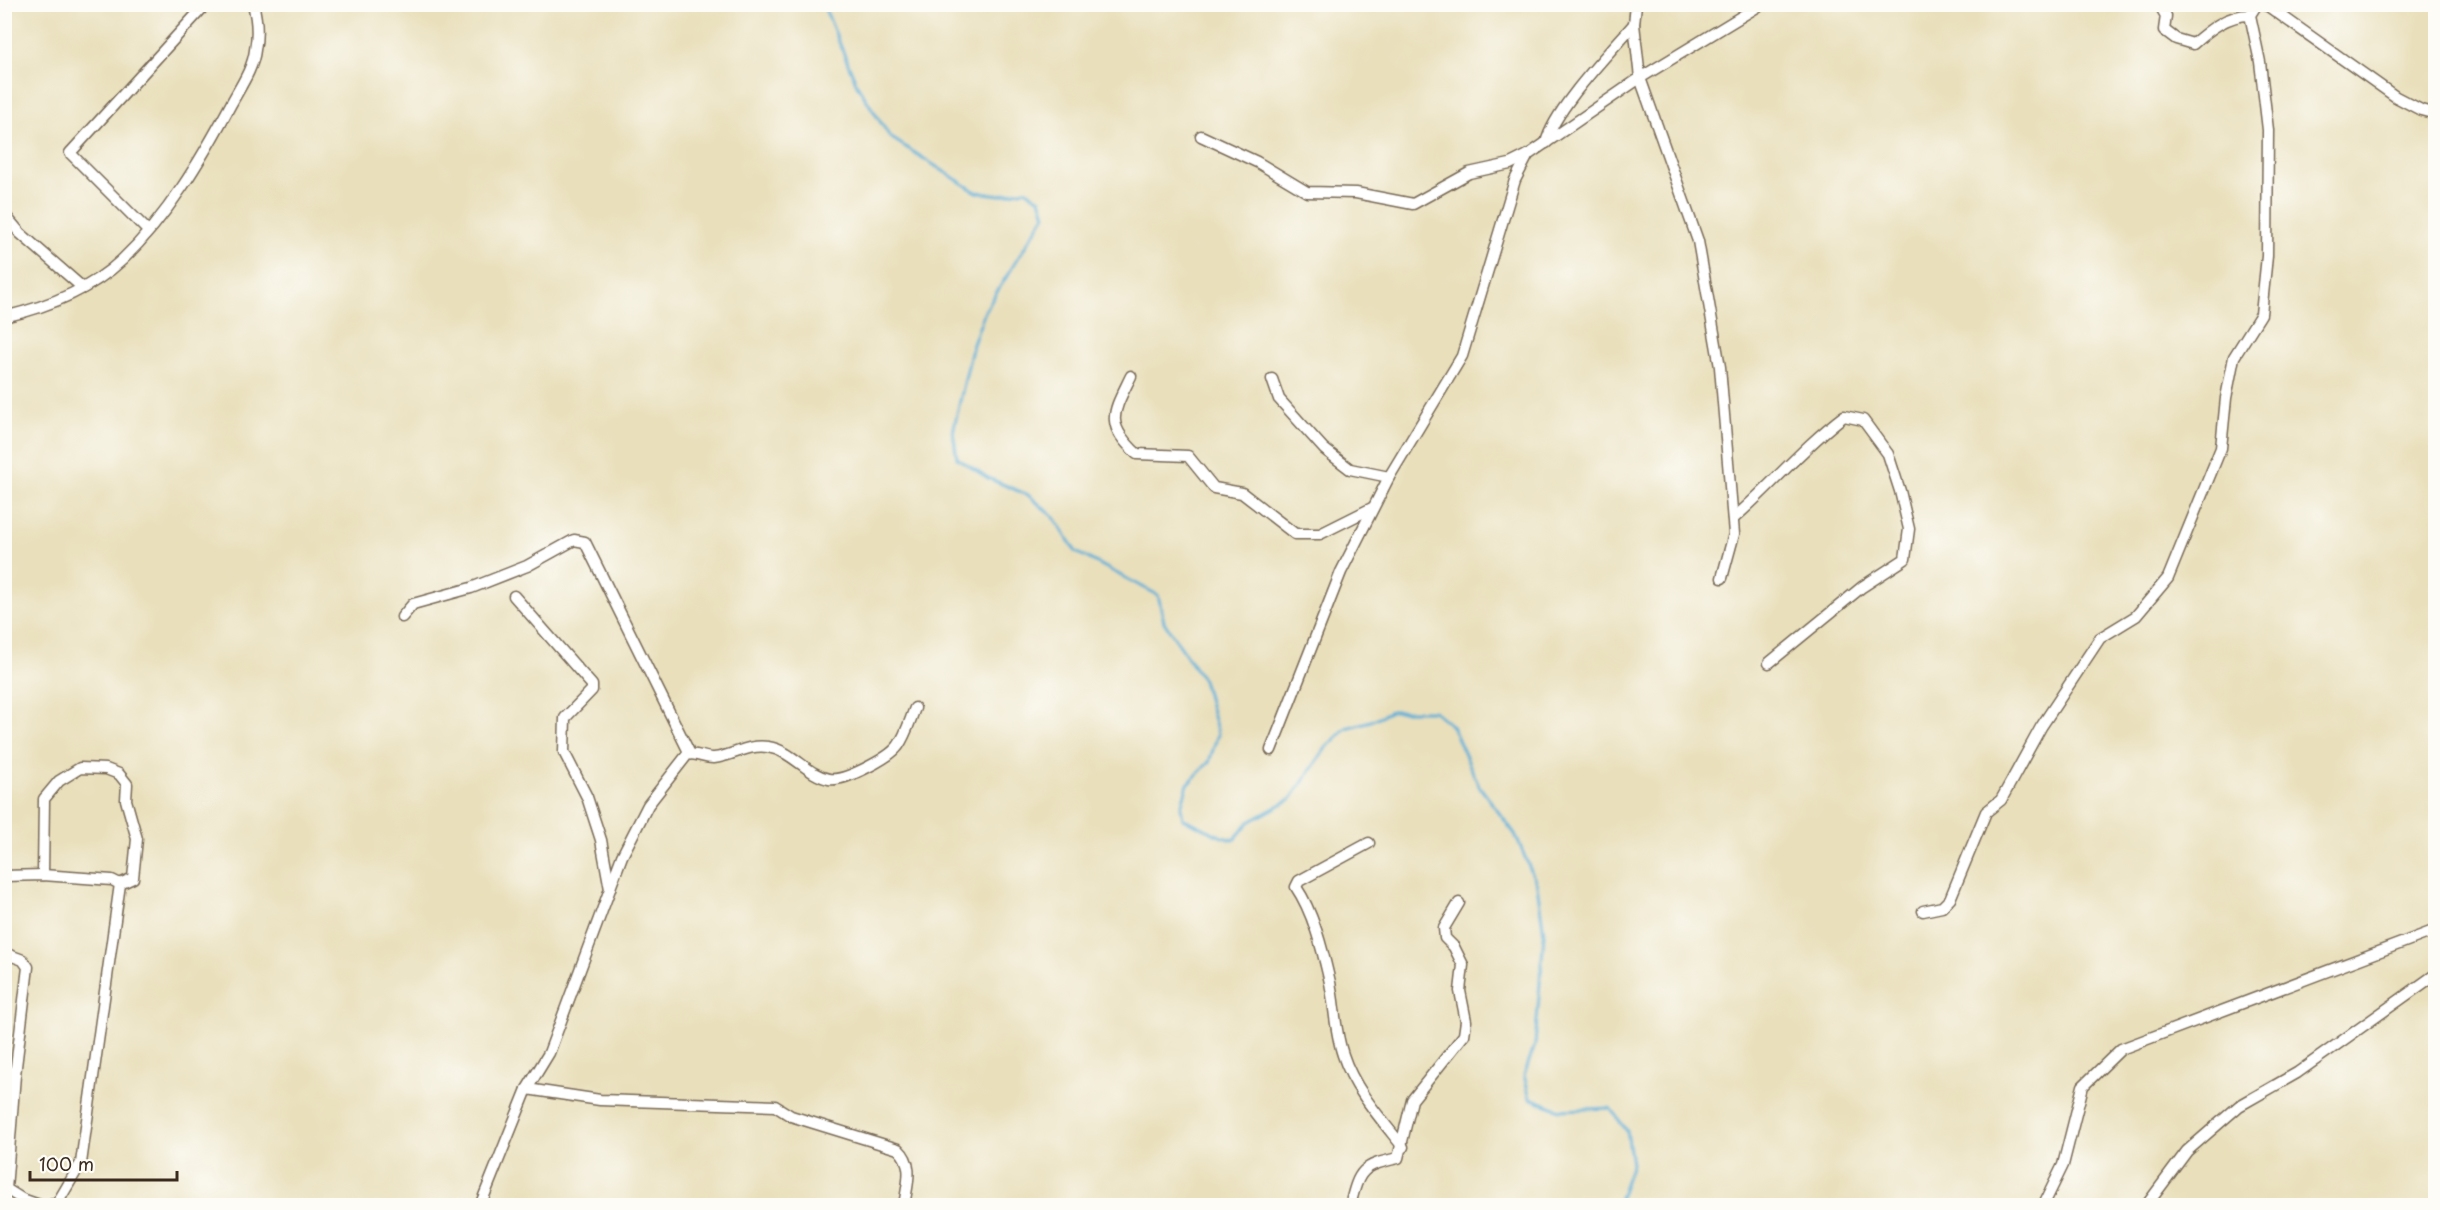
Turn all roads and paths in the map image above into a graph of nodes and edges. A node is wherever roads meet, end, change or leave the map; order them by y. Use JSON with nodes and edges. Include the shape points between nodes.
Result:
{"nodes":[{"id":1,"x":206,"y":4,"type":"edge"},
{"id":2,"x":253,"y":4,"type":"edge"},
{"id":3,"x":1636,"y":4,"type":"edge"},
{"id":4,"x":1761,"y":4,"type":"edge"},
{"id":5,"x":2159,"y":4,"type":"edge"},
{"id":6,"x":2258,"y":4,"type":"edge"},
{"id":7,"x":2265,"y":4,"type":"edge"},
{"id":8,"x":2250,"y":15,"type":"junction"},
{"id":9,"x":1634,"y":24,"type":"junction"},
{"id":10,"x":1640,"y":78,"type":"junction"},
{"id":11,"x":2436,"y":114,"type":"edge"},
{"id":12,"x":1201,"y":136,"type":"dead end"},
{"id":13,"x":1546,"y":143,"type":"junction"},
{"id":14,"x":1528,"y":155,"type":"junction"},
{"id":15,"x":4,"y":214,"type":"edge"},
{"id":16,"x":147,"y":230,"type":"junction"},
{"id":17,"x":83,"y":288,"type":"junction"},
{"id":18,"x":4,"y":317,"type":"edge"},
{"id":19,"x":1131,"y":376,"type":"dead end"},
{"id":20,"x":1272,"y":379,"type":"dead end"},
{"id":21,"x":1389,"y":477,"type":"junction"},
{"id":22,"x":1373,"y":508,"type":"junction"},
{"id":23,"x":1733,"y":519,"type":"junction"},
{"id":24,"x":1722,"y":578,"type":"dead end"},
{"id":25,"x":514,"y":596,"type":"dead end"},
{"id":26,"x":402,"y":617,"type":"dead end"},
{"id":27,"x":1769,"y":663,"type":"dead end"},
{"id":28,"x":915,"y":708,"type":"dead end"},
{"id":29,"x":1271,"y":750,"type":"dead end"},
{"id":30,"x":690,"y":754,"type":"junction"},
{"id":31,"x":1369,"y":843,"type":"dead end"},
{"id":32,"x":44,"y":875,"type":"junction"},
{"id":33,"x":4,"y":876,"type":"edge"},
{"id":34,"x":120,"y":884,"type":"junction"},
{"id":35,"x":610,"y":889,"type":"junction"},
{"id":36,"x":1459,"y":903,"type":"dead end"},
{"id":37,"x":1923,"y":911,"type":"dead end"},
{"id":38,"x":2436,"y":930,"type":"edge"},
{"id":39,"x":4,"y":953,"type":"edge"},
{"id":40,"x":2436,"y":974,"type":"edge"},
{"id":41,"x":527,"y":1089,"type":"junction"},
{"id":42,"x":1403,"y":1147,"type":"junction"},
{"id":43,"x":42,"y":1206,"type":"edge"},
{"id":44,"x":49,"y":1206,"type":"edge"},
{"id":45,"x":480,"y":1206,"type":"edge"},
{"id":46,"x":904,"y":1206,"type":"edge"},
{"id":47,"x":1350,"y":1206,"type":"edge"},
{"id":48,"x":2043,"y":1206,"type":"edge"},
{"id":49,"x":2146,"y":1206,"type":"edge"}],
"edges":[{"from":1,"to":16,"type":"street","via":[[70,153]]},
{"from":2,"to":16,"type":"street","via":[[255,51],[247,74],[184,187]]},
{"from":3,"to":9,"type":"street"},
{"from":4,"to":10,"type":"street"},
{"from":5,"to":8,"type":"street","via":[[2166,16],[2164,30],[2193,44],[2211,28],[2238,15]]},
{"from":6,"to":8,"type":"street"},
{"from":7,"to":11,"type":"street","via":[[2396,97]]},
{"from":8,"to":37,"type":"street","via":[[2268,130],[2267,256],[2261,314],[2234,357],[2221,448],[2168,578],[2136,616],[2100,638],[2041,727],[2001,800],[1986,812],[1950,899],[1942,908]]},
{"from":9,"to":10,"type":"street"},
{"from":9,"to":13,"type":"street","via":[[1565,108],[1549,130]]},
{"from":10,"to":13,"type":"street"},
{"from":10,"to":23,"type":"street","via":[[1698,241],[1720,367]]},
{"from":12,"to":14,"type":"street","via":[[1257,162],[1307,192],[1356,193],[1413,204],[1469,173],[1510,164]]},
{"from":13,"to":14,"type":"street"},
{"from":14,"to":21,"type":"street","via":[[1515,180],[1461,356]]},
{"from":15,"to":17,"type":"street"},
{"from":16,"to":17,"type":"street","via":[[122,261]]},
{"from":17,"to":18,"type":"street","via":[[59,302]]},
{"from":19,"to":22,"type":"street","via":[[1113,412],[1116,431],[1137,454],[1188,456],[1214,488],[1242,493],[1295,534],[1320,534]]},
{"from":20,"to":21,"type":"street","via":[[1280,399],[1324,449],[1350,469]]},
{"from":21,"to":22,"type":"street"},
{"from":22,"to":29,"type":"street","via":[[1341,572]]},
{"from":23,"to":24,"type":"street","via":[[1734,534]]},
{"from":23,"to":27,"type":"street","via":[[1844,416],[1863,420],[1888,454],[1900,491],[1909,529],[1905,559],[1862,587]]},
{"from":25,"to":35,"type":"street","via":[[592,685],[592,690],[566,718],[564,752],[587,797],[601,840]]},
{"from":26,"to":30,"type":"street","via":[[413,604],[471,588],[527,566],[574,540],[585,542]]},
{"from":28,"to":30,"type":"street","via":[[897,747],[881,760],[837,779],[827,779],[792,756],[769,748],[751,746],[713,758]]},
{"from":30,"to":35,"type":"street","via":[[648,805]]},
{"from":31,"to":42,"type":"street","via":[[1299,881],[1296,887],[1305,900],[1330,979],[1334,1021],[1343,1056],[1359,1089]]},
{"from":32,"to":33,"type":"street"},
{"from":32,"to":34,"type":"street","via":[[112,880]]},
{"from":32,"to":34,"type":"street","via":[[44,799],[59,781],[80,768],[106,769],[119,774],[127,784],[126,801],[137,839],[133,878]]},
{"from":34,"to":44,"type":"street","via":[[81,1163],[58,1202]]},
{"from":35,"to":41,"type":"street","via":[[549,1053]]},
{"from":36,"to":42,"type":"street","via":[[1444,927],[1445,938],[1463,965],[1460,991],[1466,1021],[1464,1035],[1412,1100]]},
{"from":38,"to":48,"type":"street","via":[[2121,1050],[2083,1086],[2063,1165]]},
{"from":39,"to":43,"type":"street","via":[[23,960],[28,967],[6,1189]]},
{"from":40,"to":49,"type":"street","via":[[2297,1073],[2239,1106],[2187,1151]]},
{"from":41,"to":45,"type":"street"},
{"from":41,"to":46,"type":"street","via":[[600,1100],[775,1106],[791,1116],[898,1149],[907,1157],[910,1168]]},
{"from":42,"to":47,"type":"street","via":[[1398,1158],[1372,1164],[1360,1172]]}]}
